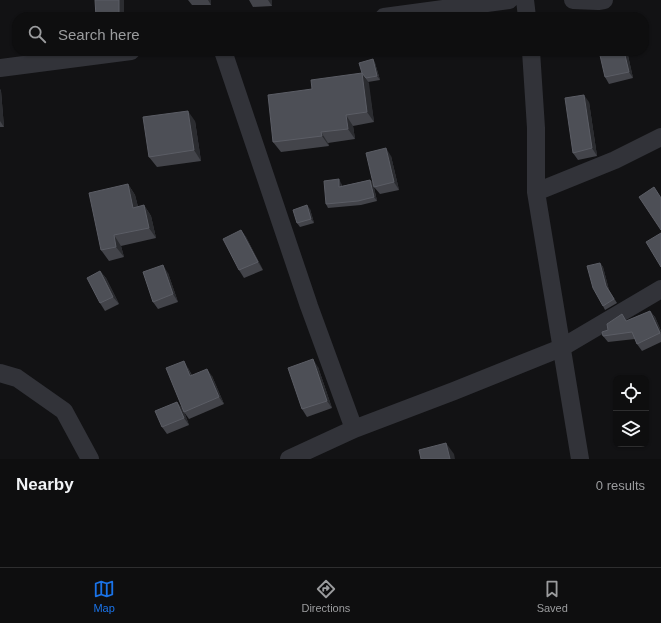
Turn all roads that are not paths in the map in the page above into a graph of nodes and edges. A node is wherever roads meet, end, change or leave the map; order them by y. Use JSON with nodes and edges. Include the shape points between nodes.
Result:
{"nodes":[{"id":1,"x":509,"y":0,"type":"edge"},
{"id":2,"x":525,"y":0,"type":"edge"},
{"id":3,"x":573,"y":0,"type":"edge"},
{"id":4,"x":604,"y":0,"type":"edge"},
{"id":5,"x":421,"y":12,"type":"edge"},
{"id":6,"x":526,"y":12,"type":"edge"},
{"id":7,"x":92,"y":56,"type":"edge"},
{"id":8,"x":225,"y":56,"type":"edge"},
{"id":9,"x":531,"y":56,"type":"edge"},
{"id":10,"x":0,"y":68,"type":"edge"},
{"id":11,"x":661,"y":137,"type":"edge"},
{"id":12,"x":536,"y":192,"type":"junction"},
{"id":13,"x":661,"y":290,"type":"edge"},
{"id":14,"x":561,"y":348,"type":"junction"},
{"id":15,"x":0,"y":373,"type":"edge"},
{"id":16,"x":354,"y":429,"type":"junction"},
{"id":17,"x":90,"y":459,"type":"edge"},
{"id":18,"x":289,"y":459,"type":"edge"},
{"id":19,"x":580,"y":459,"type":"edge"}],
"edges":[{"from":1,"to":5,"type":"street"},
{"from":2,"to":6,"type":"street"},
{"from":3,"to":4,"type":"street"},
{"from":7,"to":10,"type":"street"},
{"from":8,"to":16,"type":"street","via":[[309,306]]},
{"from":9,"to":12,"type":"street","via":[[536,128]]},
{"from":11,"to":12,"type":"street","via":[[615,160]]},
{"from":12,"to":14,"type":"street"},
{"from":13,"to":14,"type":"street"},
{"from":14,"to":16,"type":"street"},
{"from":14,"to":19,"type":"street"},
{"from":15,"to":17,"type":"street","via":[[17,378],[64,411]]},
{"from":16,"to":18,"type":"street"}]}
